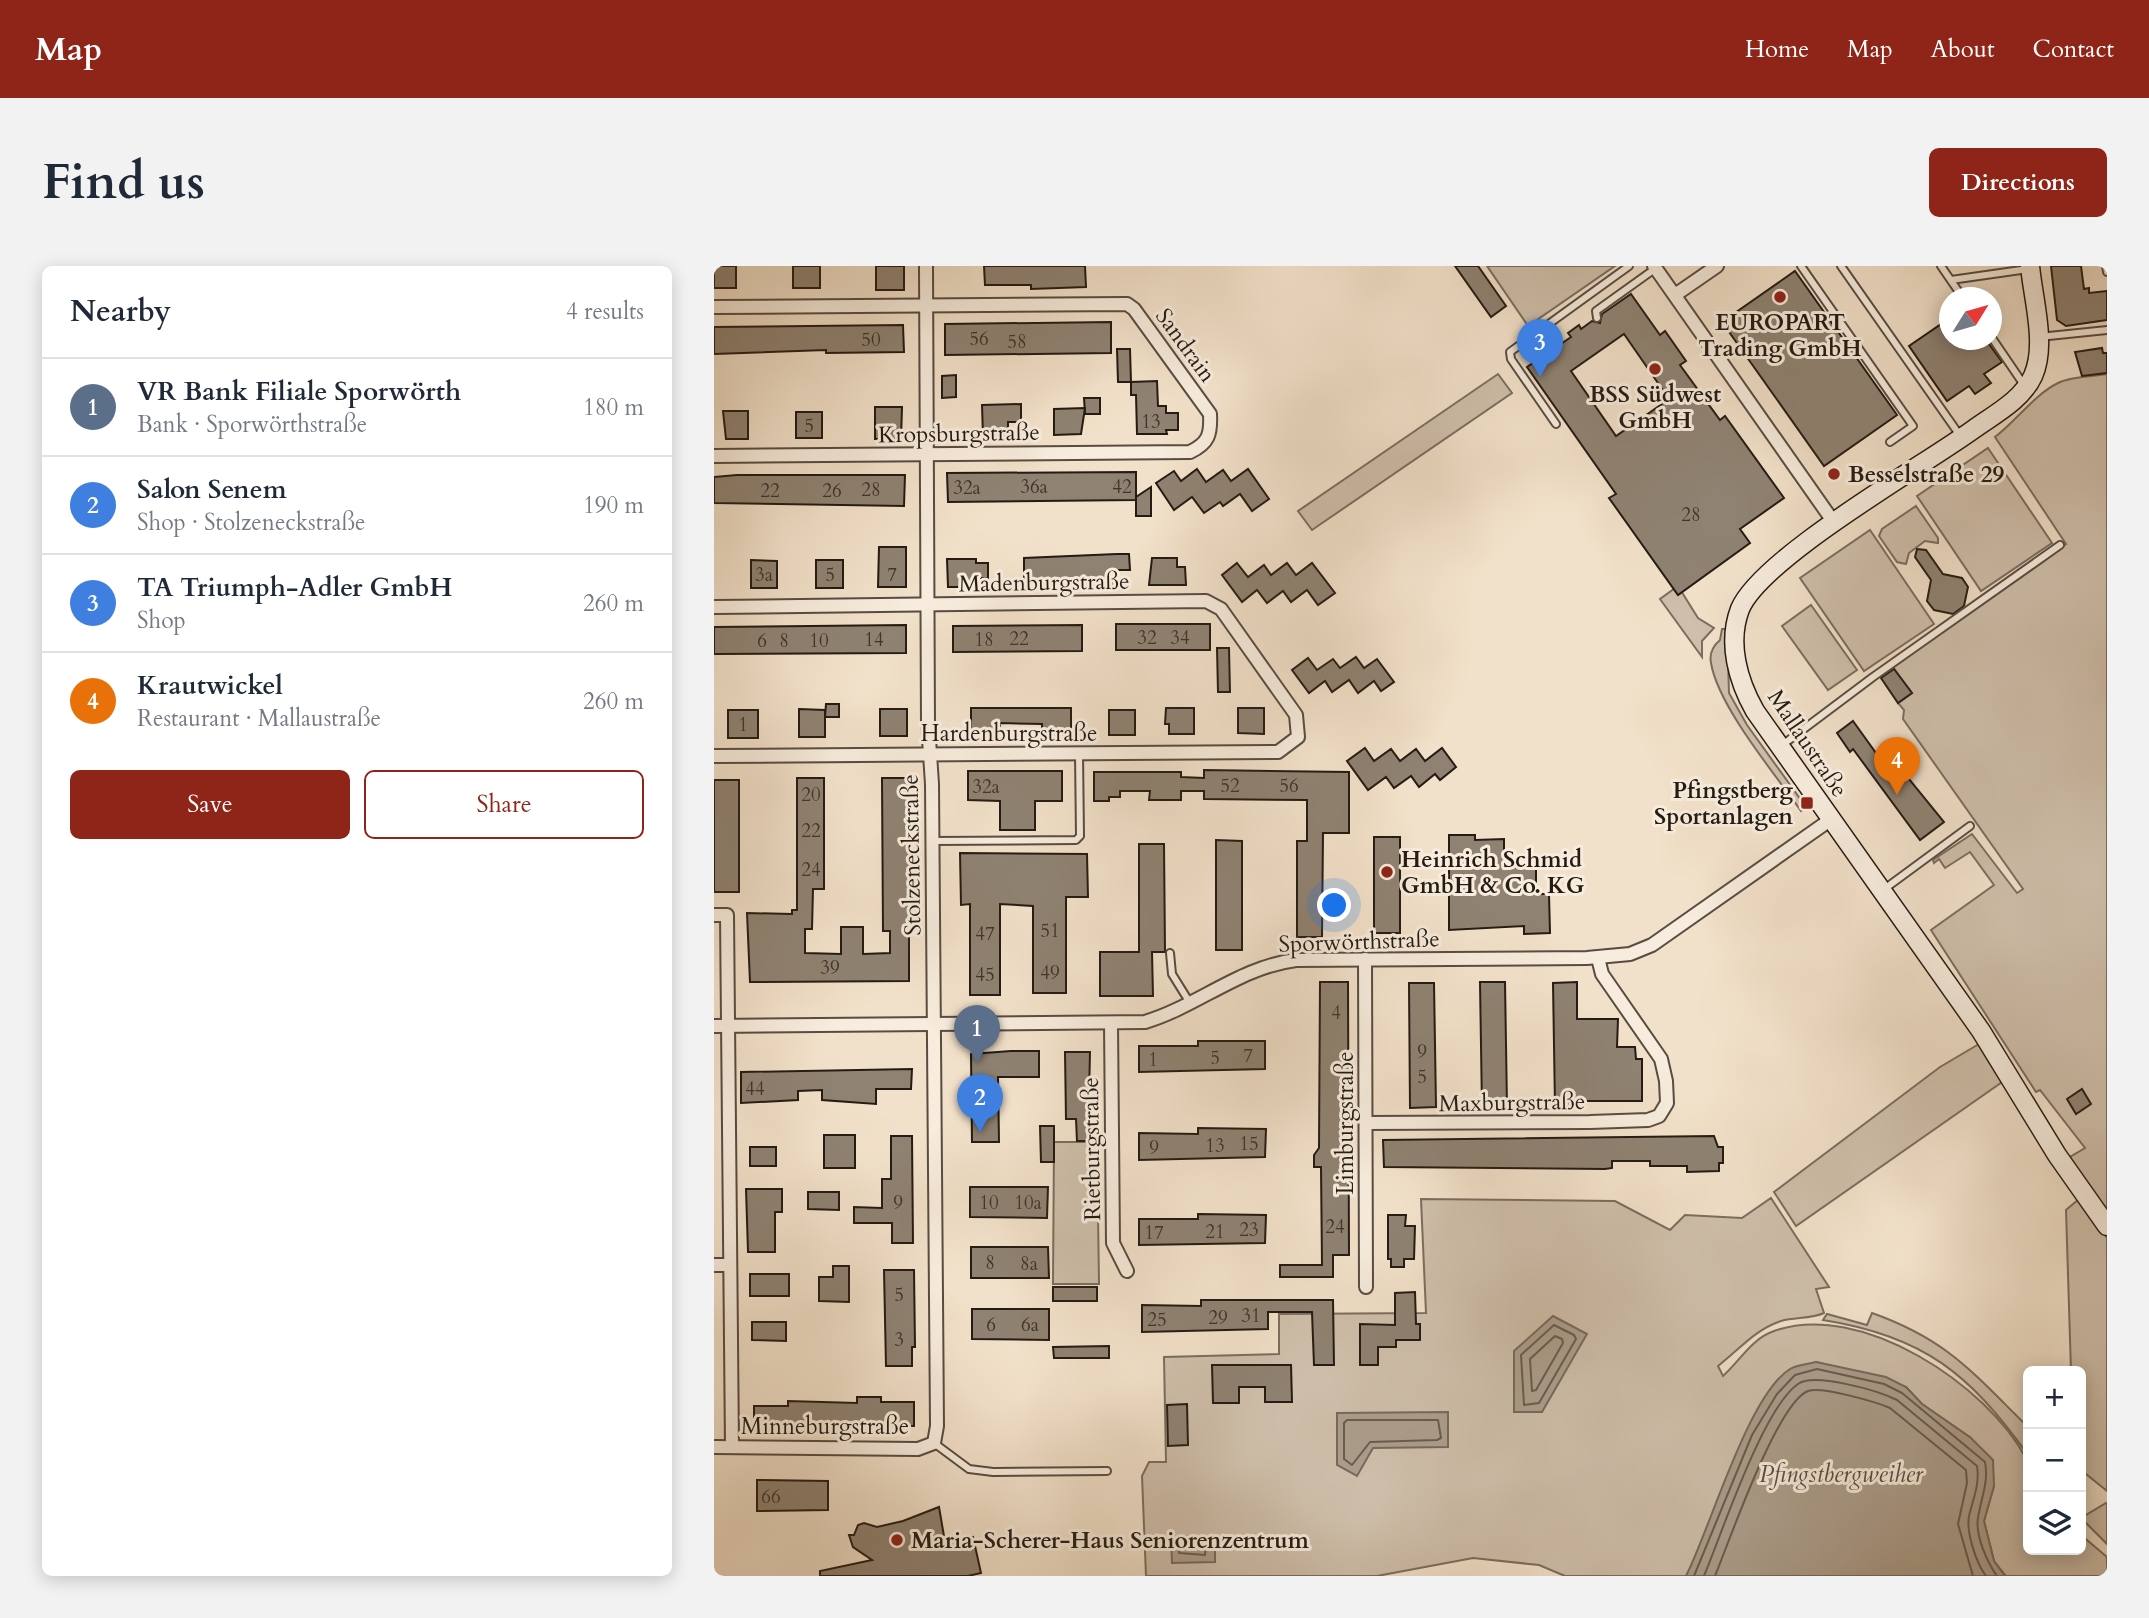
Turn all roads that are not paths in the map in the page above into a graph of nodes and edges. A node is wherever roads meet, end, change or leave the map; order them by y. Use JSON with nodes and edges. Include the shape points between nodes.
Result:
{"nodes":[{"id":1,"x":926,"y":266,"type":"edge"},
{"id":2,"x":1629,"y":266,"type":"edge"},
{"id":3,"x":1717,"y":266,"type":"edge"},
{"id":4,"x":1801,"y":266,"type":"edge"},
{"id":5,"x":1842,"y":266,"type":"edge"},
{"id":6,"x":1941,"y":266,"type":"edge"},
{"id":7,"x":2106,"y":266,"type":"edge"},
{"id":8,"x":1655,"y":267,"type":"edge"},
{"id":9,"x":2030,"y":268,"type":"edge"},
{"id":10,"x":2107,"y":272,"type":"edge"},
{"id":11,"x":1951,"y":280,"type":"junction"},
{"id":12,"x":1956,"y":287,"type":"edge"},
{"id":13,"x":1675,"y":295,"type":"junction"},
{"id":14,"x":927,"y":305,"type":"junction"},
{"id":15,"x":714,"y":307,"type":"edge"},
{"id":16,"x":1597,"y":318,"type":"dead end"},
{"id":17,"x":2107,"y":330,"type":"edge"},
{"id":18,"x":2038,"y":337,"type":"junction"},
{"id":19,"x":2000,"y":350,"type":"edge"},
{"id":20,"x":2026,"y":387,"type":"junction"},
{"id":21,"x":1556,"y":424,"type":"dead end"},
{"id":22,"x":1962,"y":438,"type":"junction"},
{"id":23,"x":1890,"y":442,"type":"dead end"},
{"id":24,"x":1204,"y":445,"type":"joint"},
{"id":25,"x":928,"y":454,"type":"junction"},
{"id":26,"x":714,"y":456,"type":"edge"},
{"id":27,"x":1835,"y":524,"type":"junction"},
{"id":28,"x":2060,"y":545,"type":"dead end"},
{"id":29,"x":929,"y":604,"type":"junction"},
{"id":30,"x":714,"y":607,"type":"edge"},
{"id":31,"x":1298,"y":737,"type":"joint"},
{"id":32,"x":1780,"y":747,"type":"junction"},
{"id":33,"x":1079,"y":753,"type":"junction"},
{"id":34,"x":930,"y":755,"type":"junction"},
{"id":35,"x":714,"y":756,"type":"edge"},
{"id":36,"x":1830,"y":820,"type":"junction"},
{"id":37,"x":1970,"y":826,"type":"dead end"},
{"id":38,"x":933,"y":841,"type":"junction"},
{"id":39,"x":1881,"y":891,"type":"junction"},
{"id":40,"x":714,"y":915,"type":"edge"},
{"id":41,"x":1170,"y":953,"type":"dead end"},
{"id":42,"x":1598,"y":958,"type":"junction"},
{"id":43,"x":1365,"y":959,"type":"junction"},
{"id":44,"x":1190,"y":1003,"type":"junction"},
{"id":45,"x":1111,"y":1023,"type":"junction"},
{"id":46,"x":934,"y":1024,"type":"junction"},
{"id":47,"x":714,"y":1026,"type":"edge"},
{"id":48,"x":728,"y":1026,"type":"junction"},
{"id":49,"x":1366,"y":1123,"type":"junction"},
{"id":50,"x":2107,"y":1226,"type":"edge"},
{"id":51,"x":714,"y":1265,"type":"edge"},
{"id":52,"x":730,"y":1265,"type":"junction"},
{"id":53,"x":1127,"y":1271,"type":"dead end"},
{"id":54,"x":1366,"y":1287,"type":"dead end"},
{"id":55,"x":934,"y":1443,"type":"junction"},
{"id":56,"x":714,"y":1447,"type":"edge"},
{"id":57,"x":732,"y":1447,"type":"junction"},
{"id":58,"x":1107,"y":1471,"type":"dead end"}],
"edges":[{"from":1,"to":14,"type":"street","name":"Stolzeneckstraße"},
{"from":2,"to":21,"type":"lane","via":[[1510,352]]},
{"from":3,"to":13,"type":"street"},
{"from":4,"to":23,"type":"lane","via":[[1913,426]]},
{"from":5,"to":22,"type":"lane"},
{"from":6,"to":11,"type":"lane"},
{"from":7,"to":10,"type":"lane"},
{"from":8,"to":13,"type":"street"},
{"from":8,"to":16,"type":"lane","via":[[1595,311]]},
{"from":9,"to":11,"type":"lane"},
{"from":9,"to":18,"type":"street","name":"Mallaustraße"},
{"from":11,"to":12,"type":"lane"},
{"from":13,"to":27,"type":"street"},
{"from":14,"to":15,"type":"street","name":"Sandrain"},
{"from":14,"to":24,"type":"street","name":"Sandrain","via":[[1127,304],[1210,414],[1211,432]]},
{"from":14,"to":25,"type":"street","name":"Stolzeneckstraße"},
{"from":17,"to":18,"type":"lane"},
{"from":18,"to":20,"type":"street","name":"Mallaustraße","via":[[2036,366]]},
{"from":19,"to":20,"type":"lane"},
{"from":20,"to":22,"type":"street","name":"Mallaustraße"},
{"from":22,"to":27,"type":"street","name":"Mallaustraße"},
{"from":24,"to":25,"type":"street","name":"Kropsburgstraße","via":[[1191,452]]},
{"from":25,"to":26,"type":"street","name":"Kropsburgstraße"},
{"from":25,"to":29,"type":"street","name":"Stolzeneckstraße"},
{"from":27,"to":32,"type":"street","name":"Mallaustraße","via":[[1773,568],[1739,615],[1735,651],[1742,685]]},
{"from":28,"to":32,"type":"lane"},
{"from":29,"to":30,"type":"street","name":"Madenburgstraße"},
{"from":29,"to":31,"type":"street","name":"Madenburgstraße","via":[[1206,601],[1221,609],[1296,715]]},
{"from":29,"to":34,"type":"street","name":"Stolzeneckstraße"},
{"from":31,"to":33,"type":"street","name":"Hardenburgstraße","via":[[1278,752]]},
{"from":32,"to":36,"type":"street","name":"Mallaustraße"},
{"from":33,"to":34,"type":"street","name":"Hardenburgstraße"},
{"from":33,"to":38,"type":"lane","via":[[1080,836],[1076,841]]},
{"from":34,"to":35,"type":"street","name":"Hardenburgstraße"},
{"from":34,"to":38,"type":"street","name":"Stolzeneckstraße"},
{"from":36,"to":39,"type":"street","name":"Mallaustraße"},
{"from":36,"to":42,"type":"street","name":"Sporwörthstraße","via":[[1652,945],[1630,954]]},
{"from":37,"to":39,"type":"lane"},
{"from":38,"to":46,"type":"street","name":"Stolzeneckstraße"},
{"from":39,"to":50,"type":"street","name":"Mallaustraße","via":[[1981,1031],[2057,1156]]},
{"from":40,"to":48,"type":"street","via":[[727,915]]},
{"from":41,"to":44,"type":"lane","via":[[1172,974]]},
{"from":42,"to":43,"type":"street","name":"Sporwörthstraße"},
{"from":42,"to":49,"type":"street","name":"Maxburgstraße","via":[[1602,974],[1661,1059],[1667,1103],[1659,1115],[1648,1120],[1578,1123]]},
{"from":43,"to":44,"type":"street","name":"Sporwörthstraße","via":[[1274,963]]},
{"from":43,"to":49,"type":"street","name":"Limburgstraße"},
{"from":44,"to":45,"type":"street","name":"Sporwörthstraße","via":[[1145,1022]]},
{"from":45,"to":46,"type":"street","name":"Sporwörthstraße"},
{"from":45,"to":53,"type":"street","name":"Rietburgstraße","via":[[1113,1243]]},
{"from":46,"to":48,"type":"street","name":"Sporwörthstraße"},
{"from":46,"to":55,"type":"street","name":"Stolzeneckstraße"},
{"from":47,"to":48,"type":"street","name":"Sporwörthstraße"},
{"from":48,"to":52,"type":"street"},
{"from":49,"to":54,"type":"street","name":"Limburgstraße"},
{"from":51,"to":52,"type":"street"},
{"from":52,"to":57,"type":"street"},
{"from":55,"to":57,"type":"street","name":"Minneburgstraße","via":[[918,1449]]},
{"from":55,"to":58,"type":"lane","via":[[969,1469]]},
{"from":56,"to":57,"type":"street","name":"Minneburgstraße"}]}
